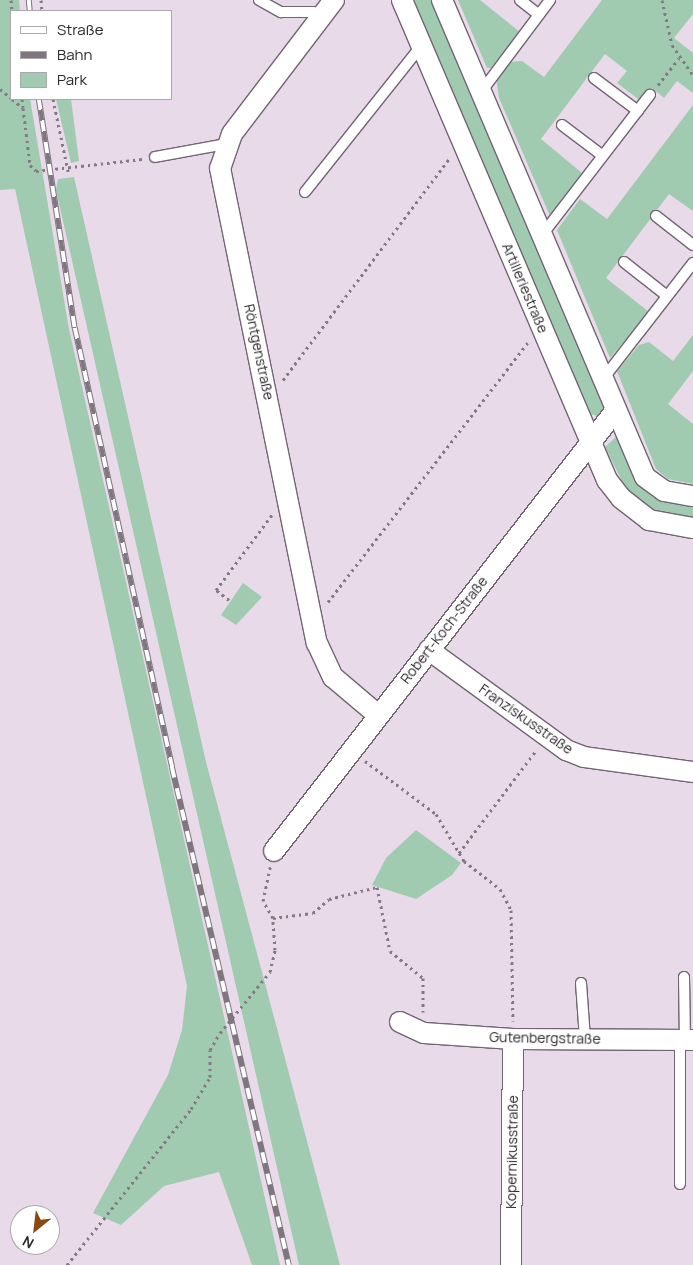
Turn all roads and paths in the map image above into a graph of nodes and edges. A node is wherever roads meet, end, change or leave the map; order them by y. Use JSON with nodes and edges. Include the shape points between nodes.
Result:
{"nodes":[{"id":1,"x":259,"y":0,"type":"edge"},
{"id":2,"x":334,"y":0,"type":"edge"},
{"id":3,"x":402,"y":0,"type":"edge"},
{"id":4,"x":442,"y":0,"type":"edge"},
{"id":5,"x":520,"y":0,"type":"edge"},
{"id":6,"x":550,"y":0,"type":"edge"},
{"id":7,"x":662,"y":0,"type":"edge"},
{"id":8,"x":539,"y":15,"type":"junction"},
{"id":9,"x":321,"y":17,"type":"junction"},
{"id":10,"x":422,"y":45,"type":"junction"},
{"id":11,"x":679,"y":58,"type":"junction"},
{"id":12,"x":693,"y":75,"type":"edge"},
{"id":13,"x":594,"y":78,"type":"dead end"},
{"id":14,"x":481,"y":92,"type":"junction"},
{"id":15,"x":650,"y":96,"type":"joint"},
{"id":16,"x":14,"y":100,"type":"edge"},
{"id":17,"x":22,"y":100,"type":"edge"},
{"id":18,"x":53,"y":100,"type":"edge"},
{"id":19,"x":23,"y":108,"type":"junction"},
{"id":20,"x":638,"y":111,"type":"junction"},
{"id":21,"x":562,"y":125,"type":"dead end"},
{"id":22,"x":462,"y":141,"type":"junction"},
{"id":23,"x":226,"y":144,"type":"junction"},
{"id":24,"x":155,"y":156,"type":"joint"},
{"id":25,"x":603,"y":156,"type":"junction"},
{"id":26,"x":68,"y":170,"type":"junction"},
{"id":27,"x":305,"y":192,"type":"dead end"},
{"id":28,"x":656,"y":216,"type":"dead end"},
{"id":29,"x":542,"y":234,"type":"junction"},
{"id":30,"x":693,"y":245,"type":"edge"},
{"id":31,"x":624,"y":262,"type":"dead end"},
{"id":32,"x":693,"y":263,"type":"edge"},
{"id":33,"x":668,"y":296,"type":"junction"},
{"id":34,"x":540,"y":324,"type":"junction"},
{"id":35,"x":603,"y":379,"type":"junction"},
{"id":36,"x":269,"y":398,"type":"junction"},
{"id":37,"x":616,"y":410,"type":"junction"},
{"id":38,"x":591,"y":442,"type":"junction"},
{"id":39,"x":693,"y":496,"type":"edge"},
{"id":40,"x":290,"y":505,"type":"junction"},
{"id":41,"x":693,"y":528,"type":"edge"},
{"id":42,"x":229,"y":600,"type":"dead end"},
{"id":43,"x":312,"y":623,"type":"junction"},
{"id":44,"x":428,"y":650,"type":"junction"},
{"id":45,"x":378,"y":715,"type":"junction"},
{"id":46,"x":547,"y":736,"type":"junction"},
{"id":47,"x":351,"y":750,"type":"junction"},
{"id":48,"x":693,"y":772,"type":"edge"},
{"id":49,"x":274,"y":851,"type":"joint"},
{"id":50,"x":458,"y":853,"type":"junction"},
{"id":51,"x":273,"y":918,"type":"junction"},
{"id":52,"x":684,"y":977,"type":"dead end"},
{"id":53,"x":581,"y":983,"type":"dead end"},
{"id":54,"x":400,"y":1022,"type":"dead end"},
{"id":55,"x":424,"y":1033,"type":"junction"},
{"id":56,"x":513,"y":1039,"type":"junction"},
{"id":57,"x":585,"y":1039,"type":"junction"},
{"id":58,"x":686,"y":1040,"type":"edge"},
{"id":59,"x":680,"y":1184,"type":"dead end"},
{"id":60,"x":67,"y":1265,"type":"edge"},
{"id":61,"x":511,"y":1265,"type":"edge"}],
"edges":[{"from":1,"to":9,"type":"lane","via":[[281,12],[313,12]]},
{"from":2,"to":9,"type":"street","name":"Röntgenstraße"},
{"from":3,"to":10,"type":"street","name":"Artilleriestraße"},
{"from":4,"to":14,"type":"street"},
{"from":5,"to":8,"type":"lane"},
{"from":6,"to":8,"type":"lane"},
{"from":7,"to":11,"type":"path","via":[[672,45]]},
{"from":8,"to":14,"type":"lane"},
{"from":9,"to":23,"type":"street","name":"Röntgenstraße"},
{"from":10,"to":22,"type":"street","name":"Artilleriestraße"},
{"from":10,"to":27,"type":"lane"},
{"from":11,"to":12,"type":"path"},
{"from":11,"to":15,"type":"path"},
{"from":13,"to":20,"type":"lane"},
{"from":14,"to":29,"type":"street"},
{"from":15,"to":20,"type":"lane"},
{"from":16,"to":19,"type":"path"},
{"from":17,"to":19,"type":"path"},
{"from":18,"to":26,"type":"path"},
{"from":19,"to":26,"type":"path","via":[[30,165],[36,171]]},
{"from":20,"to":25,"type":"lane"},
{"from":21,"to":25,"type":"lane"},
{"from":22,"to":34,"type":"street","name":"Artilleriestraße"},
{"from":22,"to":36,"type":"path"},
{"from":23,"to":24,"type":"lane"},
{"from":23,"to":36,"type":"street","name":"Röntgenstraße","via":[[220,168],[222,188]]},
{"from":24,"to":26,"type":"path"},
{"from":25,"to":29,"type":"lane"},
{"from":28,"to":30,"type":"lane"},
{"from":29,"to":35,"type":"street"},
{"from":31,"to":33,"type":"lane"},
{"from":32,"to":33,"type":"lane"},
{"from":33,"to":35,"type":"lane"},
{"from":34,"to":38,"type":"street","name":"Artilleriestraße"},
{"from":34,"to":43,"type":"path"},
{"from":35,"to":37,"type":"street"},
{"from":36,"to":40,"type":"street","name":"Röntgenstraße"},
{"from":37,"to":38,"type":"street","name":"Robert-Koch-Straße"},
{"from":37,"to":39,"type":"street","via":[[645,477],[664,492]]},
{"from":38,"to":41,"type":"street","name":"Artilleriestraße","via":[[608,480],[635,512],[666,525]]},
{"from":38,"to":44,"type":"street","name":"Robert-Koch-Straße"},
{"from":40,"to":42,"type":"path","via":[[274,512],[216,590]]},
{"from":40,"to":43,"type":"street","name":"Röntgenstraße"},
{"from":43,"to":45,"type":"street","name":"Röntgenstraße","via":[[333,678]]},
{"from":44,"to":45,"type":"street","name":"Robert-Koch-Straße"},
{"from":44,"to":46,"type":"street","name":"Franziskusstraße"},
{"from":45,"to":47,"type":"street","name":"Robert-Koch-Straße"},
{"from":46,"to":48,"type":"street","name":"Franziskusstraße","via":[[584,757]]},
{"from":46,"to":50,"type":"path"},
{"from":47,"to":49,"type":"street","name":"Robert-Koch-Straße"},
{"from":47,"to":50,"type":"path","via":[[436,814]]},
{"from":49,"to":51,"type":"path","via":[[263,895]]},
{"from":50,"to":56,"type":"path","via":[[500,889],[512,910]]},
{"from":51,"to":55,"type":"path","via":[[313,913],[329,899],[377,887],[390,950],[422,978]]},
{"from":51,"to":60,"type":"path","via":[[275,950],[270,972],[210,1050],[210,1077],[191,1109]]},
{"from":52,"to":58,"type":"lane"},
{"from":53,"to":57,"type":"lane"},
{"from":54,"to":55,"type":"street","name":"Gutenbergstraße"},
{"from":55,"to":56,"type":"street","name":"Gutenbergstraße"},
{"from":56,"to":57,"type":"street","name":"Gutenbergstraße"},
{"from":56,"to":61,"type":"street","name":"Kopernikusstraße"},
{"from":57,"to":58,"type":"street","name":"Gutenbergstraße"},
{"from":58,"to":59,"type":"lane"}]}
